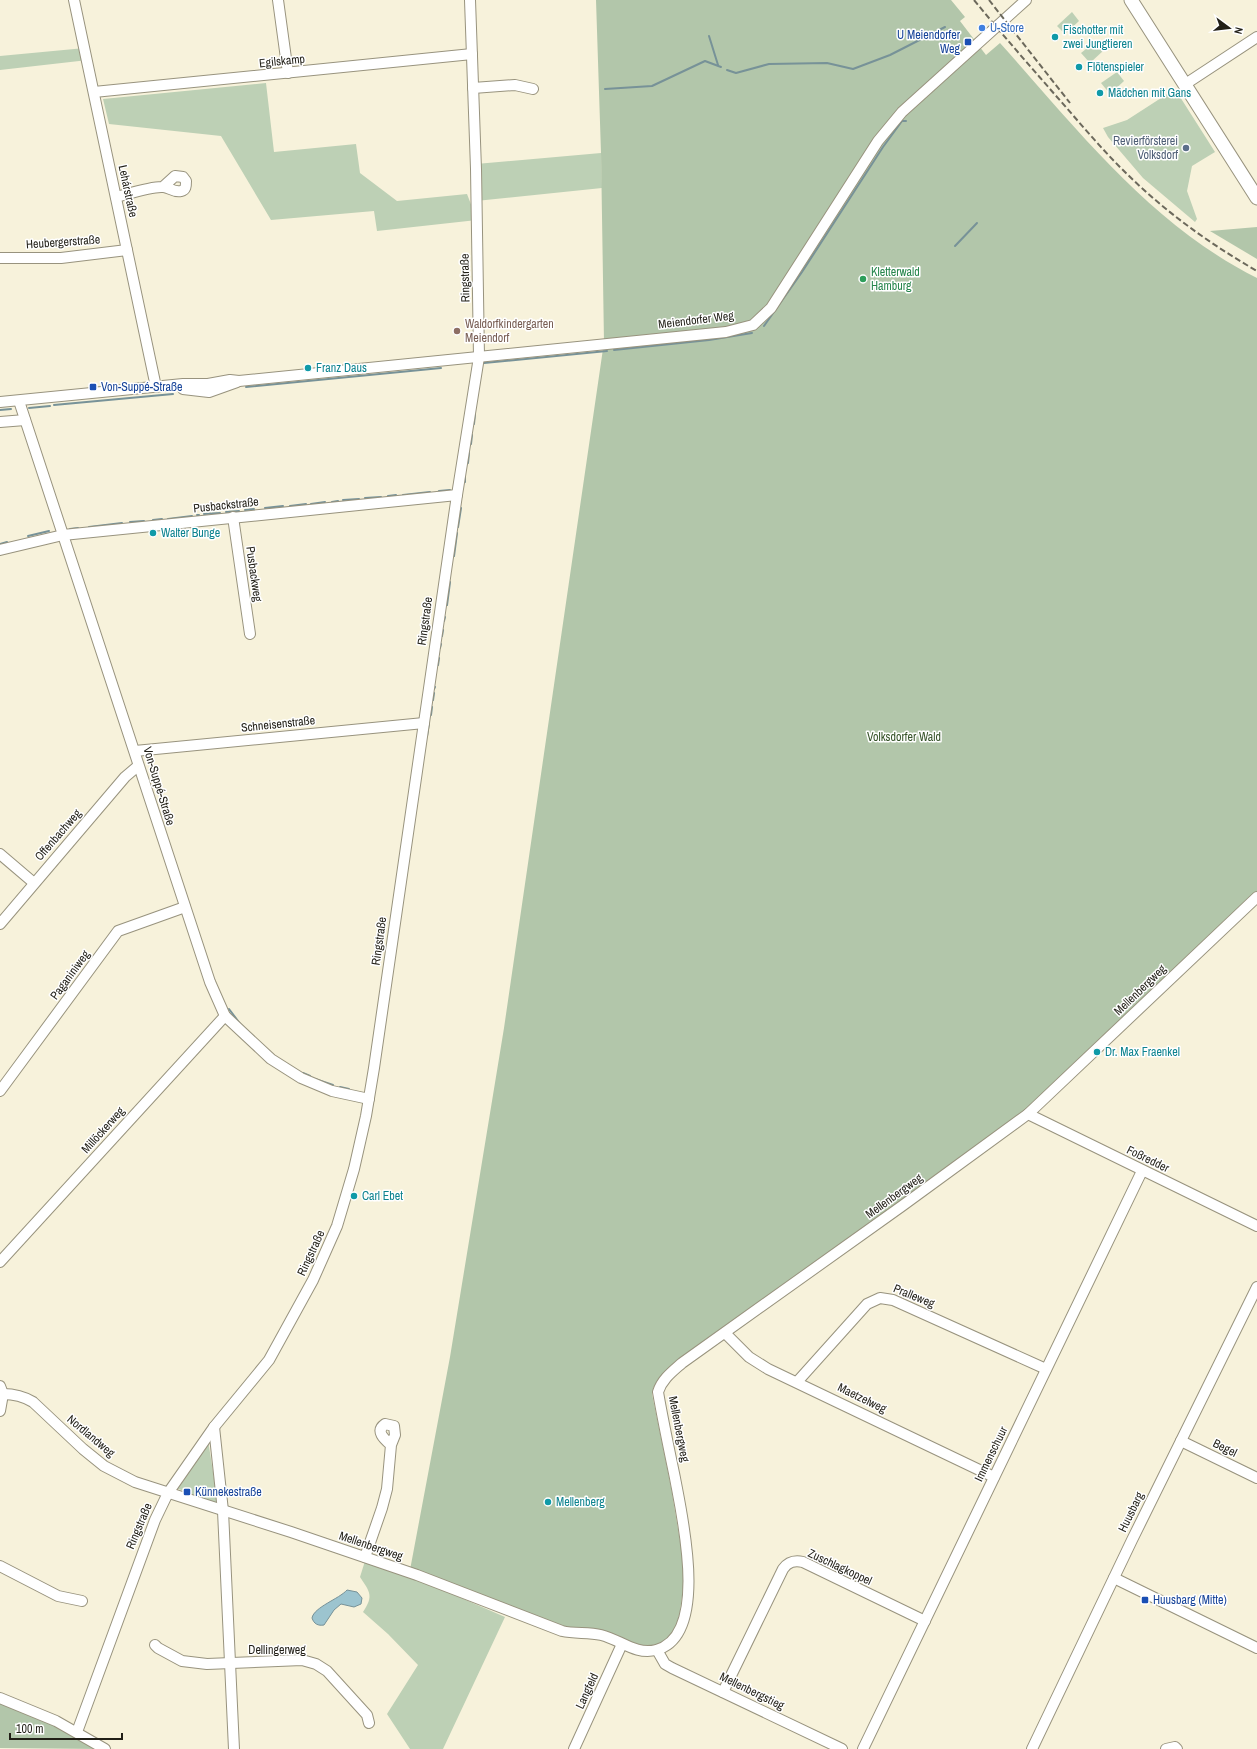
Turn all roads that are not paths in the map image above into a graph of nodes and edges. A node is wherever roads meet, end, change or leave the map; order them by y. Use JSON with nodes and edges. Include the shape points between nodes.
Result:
{"nodes":[{"id":1,"x":74,"y":0,"type":"edge"},
{"id":2,"x":278,"y":0,"type":"edge"},
{"id":3,"x":470,"y":0,"type":"edge"},
{"id":4,"x":1026,"y":0,"type":"edge"},
{"id":5,"x":1131,"y":0,"type":"edge"},
{"id":6,"x":1257,"y":37,"type":"edge"},
{"id":7,"x":472,"y":54,"type":"junction"},
{"id":8,"x":288,"y":73,"type":"junction"},
{"id":9,"x":1184,"y":85,"type":"junction"},
{"id":10,"x":473,"y":88,"type":"junction"},
{"id":11,"x":533,"y":89,"type":"dead end"},
{"id":12,"x":94,"y":92,"type":"junction"},
{"id":13,"x":164,"y":186,"type":"dead end"},
{"id":14,"x":116,"y":197,"type":"junction"},
{"id":15,"x":1257,"y":198,"type":"edge"},
{"id":16,"x":127,"y":250,"type":"junction"},
{"id":17,"x":0,"y":258,"type":"edge"},
{"id":18,"x":479,"y":357,"type":"junction"},
{"id":19,"x":156,"y":388,"type":"junction"},
{"id":20,"x":19,"y":400,"type":"junction"},
{"id":21,"x":0,"y":402,"type":"edge"},
{"id":22,"x":24,"y":420,"type":"junction"},
{"id":23,"x":0,"y":422,"type":"edge"},
{"id":24,"x":456,"y":495,"type":"junction"},
{"id":25,"x":233,"y":517,"type":"junction"},
{"id":26,"x":63,"y":535,"type":"junction"},
{"id":27,"x":0,"y":550,"type":"edge"},
{"id":28,"x":250,"y":634,"type":"dead end"},
{"id":29,"x":424,"y":723,"type":"junction"},
{"id":30,"x":135,"y":751,"type":"junction"},
{"id":31,"x":138,"y":766,"type":"junction"},
{"id":32,"x":0,"y":854,"type":"edge"},
{"id":33,"x":34,"y":883,"type":"junction"},
{"id":34,"x":1257,"y":896,"type":"edge"},
{"id":35,"x":185,"y":907,"type":"junction"},
{"id":36,"x":0,"y":924,"type":"edge"},
{"id":37,"x":225,"y":1016,"type":"junction"},
{"id":38,"x":0,"y":1091,"type":"edge"},
{"id":39,"x":369,"y":1099,"type":"junction"},
{"id":40,"x":1028,"y":1114,"type":"junction"},
{"id":41,"x":1142,"y":1171,"type":"junction"},
{"id":42,"x":1257,"y":1226,"type":"edge"},
{"id":43,"x":0,"y":1262,"type":"edge"},
{"id":44,"x":1257,"y":1288,"type":"edge"},
{"id":45,"x":725,"y":1333,"type":"junction"},
{"id":46,"x":1046,"y":1369,"type":"junction"},
{"id":47,"x":797,"y":1382,"type":"junction"},
{"id":48,"x":2,"y":1390,"type":"edge"},
{"id":49,"x":0,"y":1411,"type":"edge"},
{"id":50,"x":214,"y":1427,"type":"junction"},
{"id":51,"x":1181,"y":1441,"type":"junction"},
{"id":52,"x":391,"y":1445,"type":"dead end"},
{"id":53,"x":994,"y":1477,"type":"junction"},
{"id":54,"x":1257,"y":1478,"type":"edge"},
{"id":55,"x":168,"y":1493,"type":"junction"},
{"id":56,"x":223,"y":1511,"type":"junction"},
{"id":57,"x":365,"y":1557,"type":"junction"},
{"id":58,"x":0,"y":1566,"type":"edge"},
{"id":59,"x":1114,"y":1578,"type":"junction"},
{"id":60,"x":82,"y":1601,"type":"dead end"},
{"id":61,"x":924,"y":1621,"type":"junction"},
{"id":62,"x":155,"y":1644,"type":"dead end"},
{"id":63,"x":622,"y":1644,"type":"junction"},
{"id":64,"x":1257,"y":1648,"type":"edge"},
{"id":65,"x":657,"y":1650,"type":"junction"},
{"id":66,"x":230,"y":1663,"type":"junction"},
{"id":67,"x":723,"y":1692,"type":"junction"},
{"id":68,"x":0,"y":1698,"type":"edge"},
{"id":69,"x":369,"y":1723,"type":"dead end"},
{"id":70,"x":77,"y":1732,"type":"junction"},
{"id":71,"x":105,"y":1749,"type":"edge"},
{"id":72,"x":234,"y":1749,"type":"edge"},
{"id":73,"x":574,"y":1749,"type":"edge"},
{"id":74,"x":842,"y":1749,"type":"edge"},
{"id":75,"x":863,"y":1749,"type":"edge"},
{"id":76,"x":1032,"y":1749,"type":"edge"},
{"id":77,"x":1166,"y":1749,"type":"edge"},
{"id":78,"x":1177,"y":1749,"type":"edge"}],
"edges":[{"from":1,"to":12,"type":"street","name":"Lehárstraße"},
{"from":2,"to":8,"type":"street"},
{"from":3,"to":7,"type":"street","name":"Ringstraße"},
{"from":4,"to":18,"type":"street","name":"Meiendorfer Weg","via":[[902,112],[878,141],[771,308],[753,325],[726,332]]},
{"from":5,"to":9,"type":"main road"},
{"from":6,"to":9,"type":"street"},
{"from":7,"to":8,"type":"street","name":"Egilskamp"},
{"from":7,"to":10,"type":"street","name":"Ringstraße"},
{"from":8,"to":12,"type":"street","name":"Egilskamp"},
{"from":9,"to":15,"type":"main road"},
{"from":10,"to":11,"type":"street","via":[[515,85]]},
{"from":10,"to":18,"type":"street","name":"Ringstraße"},
{"from":12,"to":14,"type":"street","name":"Lehárstraße"},
{"from":13,"to":14,"type":"street"},
{"from":14,"to":16,"type":"street","name":"Lehárstraße"},
{"from":16,"to":17,"type":"street","name":"Heubergerstraße","via":[[61,258]]},
{"from":16,"to":19,"type":"street","name":"Lehárstraße"},
{"from":18,"to":19,"type":"street","name":"Meiendorfer Weg","via":[[273,376],[239,381],[226,388],[209,392],[170,386]]},
{"from":18,"to":24,"type":"street","name":"Ringstraße"},
{"from":19,"to":20,"type":"street","name":"Meiendorfer Weg"},
{"from":20,"to":21,"type":"street","name":"Meiendorfer Weg"},
{"from":20,"to":22,"type":"street","name":"Von-Suppé-Straße"},
{"from":22,"to":23,"type":"street"},
{"from":22,"to":26,"type":"street","name":"Von-Suppé-Straße"},
{"from":24,"to":25,"type":"street","name":"Pusbackstraße"},
{"from":24,"to":29,"type":"street","name":"Ringstraße"},
{"from":25,"to":26,"type":"street","name":"Pusbackstraße"},
{"from":25,"to":28,"type":"street","name":"Pusbackweg"},
{"from":26,"to":27,"type":"street","name":"Pusbackstraße"},
{"from":26,"to":30,"type":"street","name":"Von-Suppé-Straße"},
{"from":29,"to":30,"type":"street","name":"Schneisenstraße"},
{"from":29,"to":39,"type":"street","name":"Ringstraße"},
{"from":30,"to":31,"type":"street","name":"Von-Suppé-Straße"},
{"from":31,"to":33,"type":"street","name":"Offenbachweg","via":[[125,777]]},
{"from":31,"to":35,"type":"street","name":"Von-Suppé-Straße"},
{"from":32,"to":33,"type":"street"},
{"from":33,"to":36,"type":"street","name":"Offenbachweg"},
{"from":34,"to":40,"type":"street","name":"Mellenbergweg"},
{"from":35,"to":37,"type":"street","name":"Von-Suppé-Straße","via":[[210,982]]},
{"from":35,"to":38,"type":"street","name":"Paganiniweg","via":[[118,931]]},
{"from":37,"to":39,"type":"street","name":"Von-Suppé-Straße","via":[[271,1059],[301,1078],[332,1090]]},
{"from":37,"to":43,"type":"street","name":"Millöckerweg"},
{"from":39,"to":50,"type":"street","name":"Ringstraße","via":[[354,1169],[337,1226],[313,1280],[269,1360]]},
{"from":40,"to":41,"type":"street","name":"Foßredder"},
{"from":40,"to":45,"type":"street","name":"Mellenbergweg"},
{"from":41,"to":42,"type":"street","name":"Foßredder"},
{"from":41,"to":46,"type":"street","name":"Immenschuur"},
{"from":44,"to":51,"type":"street","name":"Huusbarg"},
{"from":45,"to":47,"type":"street","name":"Maetzelweg","via":[[749,1357]]},
{"from":45,"to":65,"type":"street","name":"Mellenbergweg","via":[[682,1363],[665,1379],[658,1392],[686,1538],[689,1572],[686,1606],[680,1630],[676,1637]]},
{"from":46,"to":47,"type":"street","name":"Pralleweg","via":[[893,1300],[880,1298],[867,1304]]},
{"from":46,"to":53,"type":"street","name":"Immenschuur"},
{"from":47,"to":53,"type":"street","name":"Maetzelweg"},
{"from":48,"to":49,"type":"street","name":"Nordlandweg"},
{"from":48,"to":55,"type":"street","name":"Nordlandweg","via":[[32,1402],[104,1466],[135,1482]]},
{"from":50,"to":55,"type":"street","name":"Ringstraße"},
{"from":50,"to":56,"type":"street"},
{"from":51,"to":54,"type":"street","name":"Begel"},
{"from":51,"to":59,"type":"street","name":"Huusbarg"},
{"from":52,"to":57,"type":"street","via":[[382,1508]]},
{"from":53,"to":61,"type":"street","name":"Immenschuur"},
{"from":55,"to":56,"type":"street","name":"Mellenbergweg"},
{"from":55,"to":70,"type":"street","name":"Ringstraße","via":[[134,1573]]},
{"from":56,"to":57,"type":"street","name":"Mellenbergweg"},
{"from":56,"to":66,"type":"street"},
{"from":57,"to":63,"type":"street","name":"Mellenbergweg","via":[[562,1631],[604,1636]]},
{"from":58,"to":60,"type":"street","via":[[58,1596]]},
{"from":59,"to":64,"type":"street"},
{"from":59,"to":76,"type":"street","name":"Huusbarg"},
{"from":61,"to":67,"type":"street","name":"Zuschlagkoppel","via":[[802,1562],[790,1563],[783,1569]]},
{"from":61,"to":75,"type":"street","name":"Immenschuur"},
{"from":62,"to":66,"type":"street","via":[[182,1661]]},
{"from":63,"to":65,"type":"street","name":"Mellenbergweg","via":[[637,1650]]},
{"from":63,"to":73,"type":"street","name":"Langfeld"},
{"from":65,"to":67,"type":"street","name":"Mellenbergstieg","via":[[665,1664]]},
{"from":66,"to":69,"type":"street","name":"Dellingerweg","via":[[302,1660],[316,1664],[327,1671],[367,1715]]},
{"from":66,"to":72,"type":"street"},
{"from":67,"to":74,"type":"street","name":"Mellenbergstieg"},
{"from":68,"to":70,"type":"street"},
{"from":70,"to":71,"type":"street"},
{"from":77,"to":78,"type":"street"}]}
